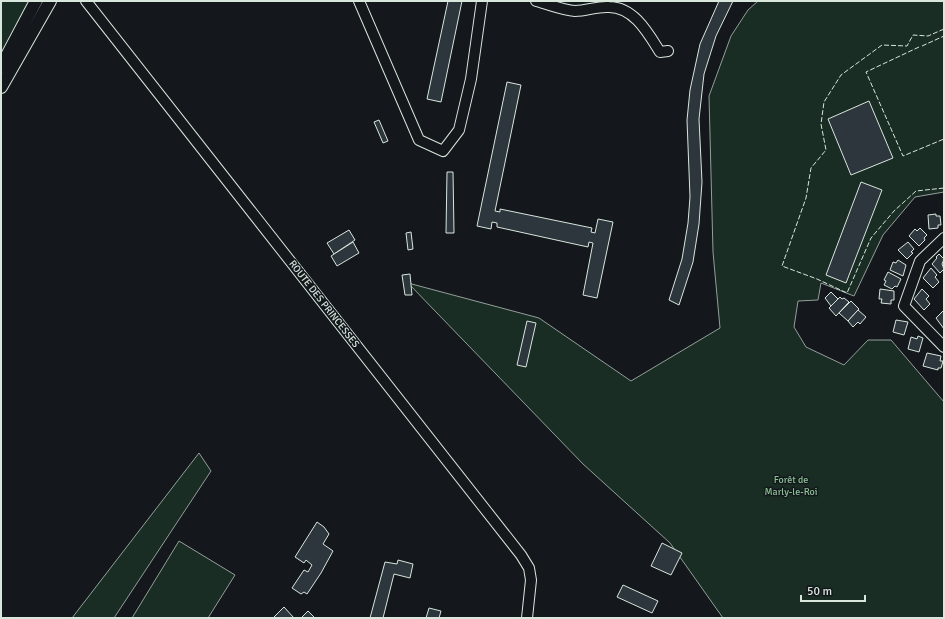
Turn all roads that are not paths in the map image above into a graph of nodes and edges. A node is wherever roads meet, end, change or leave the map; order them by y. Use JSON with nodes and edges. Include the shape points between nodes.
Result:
{"nodes":[{"id":1,"x":36,"y":1,"type":"edge"},
{"id":2,"x":50,"y":1,"type":"edge"},
{"id":3,"x":86,"y":1,"type":"edge"},
{"id":4,"x":359,"y":1,"type":"edge"},
{"id":5,"x":482,"y":1,"type":"edge"},
{"id":6,"x":536,"y":1,"type":"edge"},
{"id":7,"x":668,"y":51,"type":"dead end"},
{"id":8,"x":1,"y":67,"type":"edge"},
{"id":9,"x":1,"y":87,"type":"edge"},
{"id":10,"x":944,"y":238,"type":"edge"},
{"id":11,"x":944,"y":347,"type":"edge"},
{"id":12,"x":527,"y":618,"type":"edge"}],
"edges":[{"from":1,"to":8,"type":"main road"},
{"from":2,"to":9,"type":"main road"},
{"from":3,"to":12,"type":"street","name":"ROUTE DES PRINCESSES","via":[[521,555],[529,568],[531,580]]},
{"from":4,"to":5,"type":"street","via":[[419,140],[444,151],[459,130],[471,79]]},
{"from":6,"to":7,"type":"street","via":[[573,11],[610,6],[620,9],[633,15],[660,52]]},
{"from":10,"to":11,"type":"street","via":[[920,261],[904,306]]}]}
